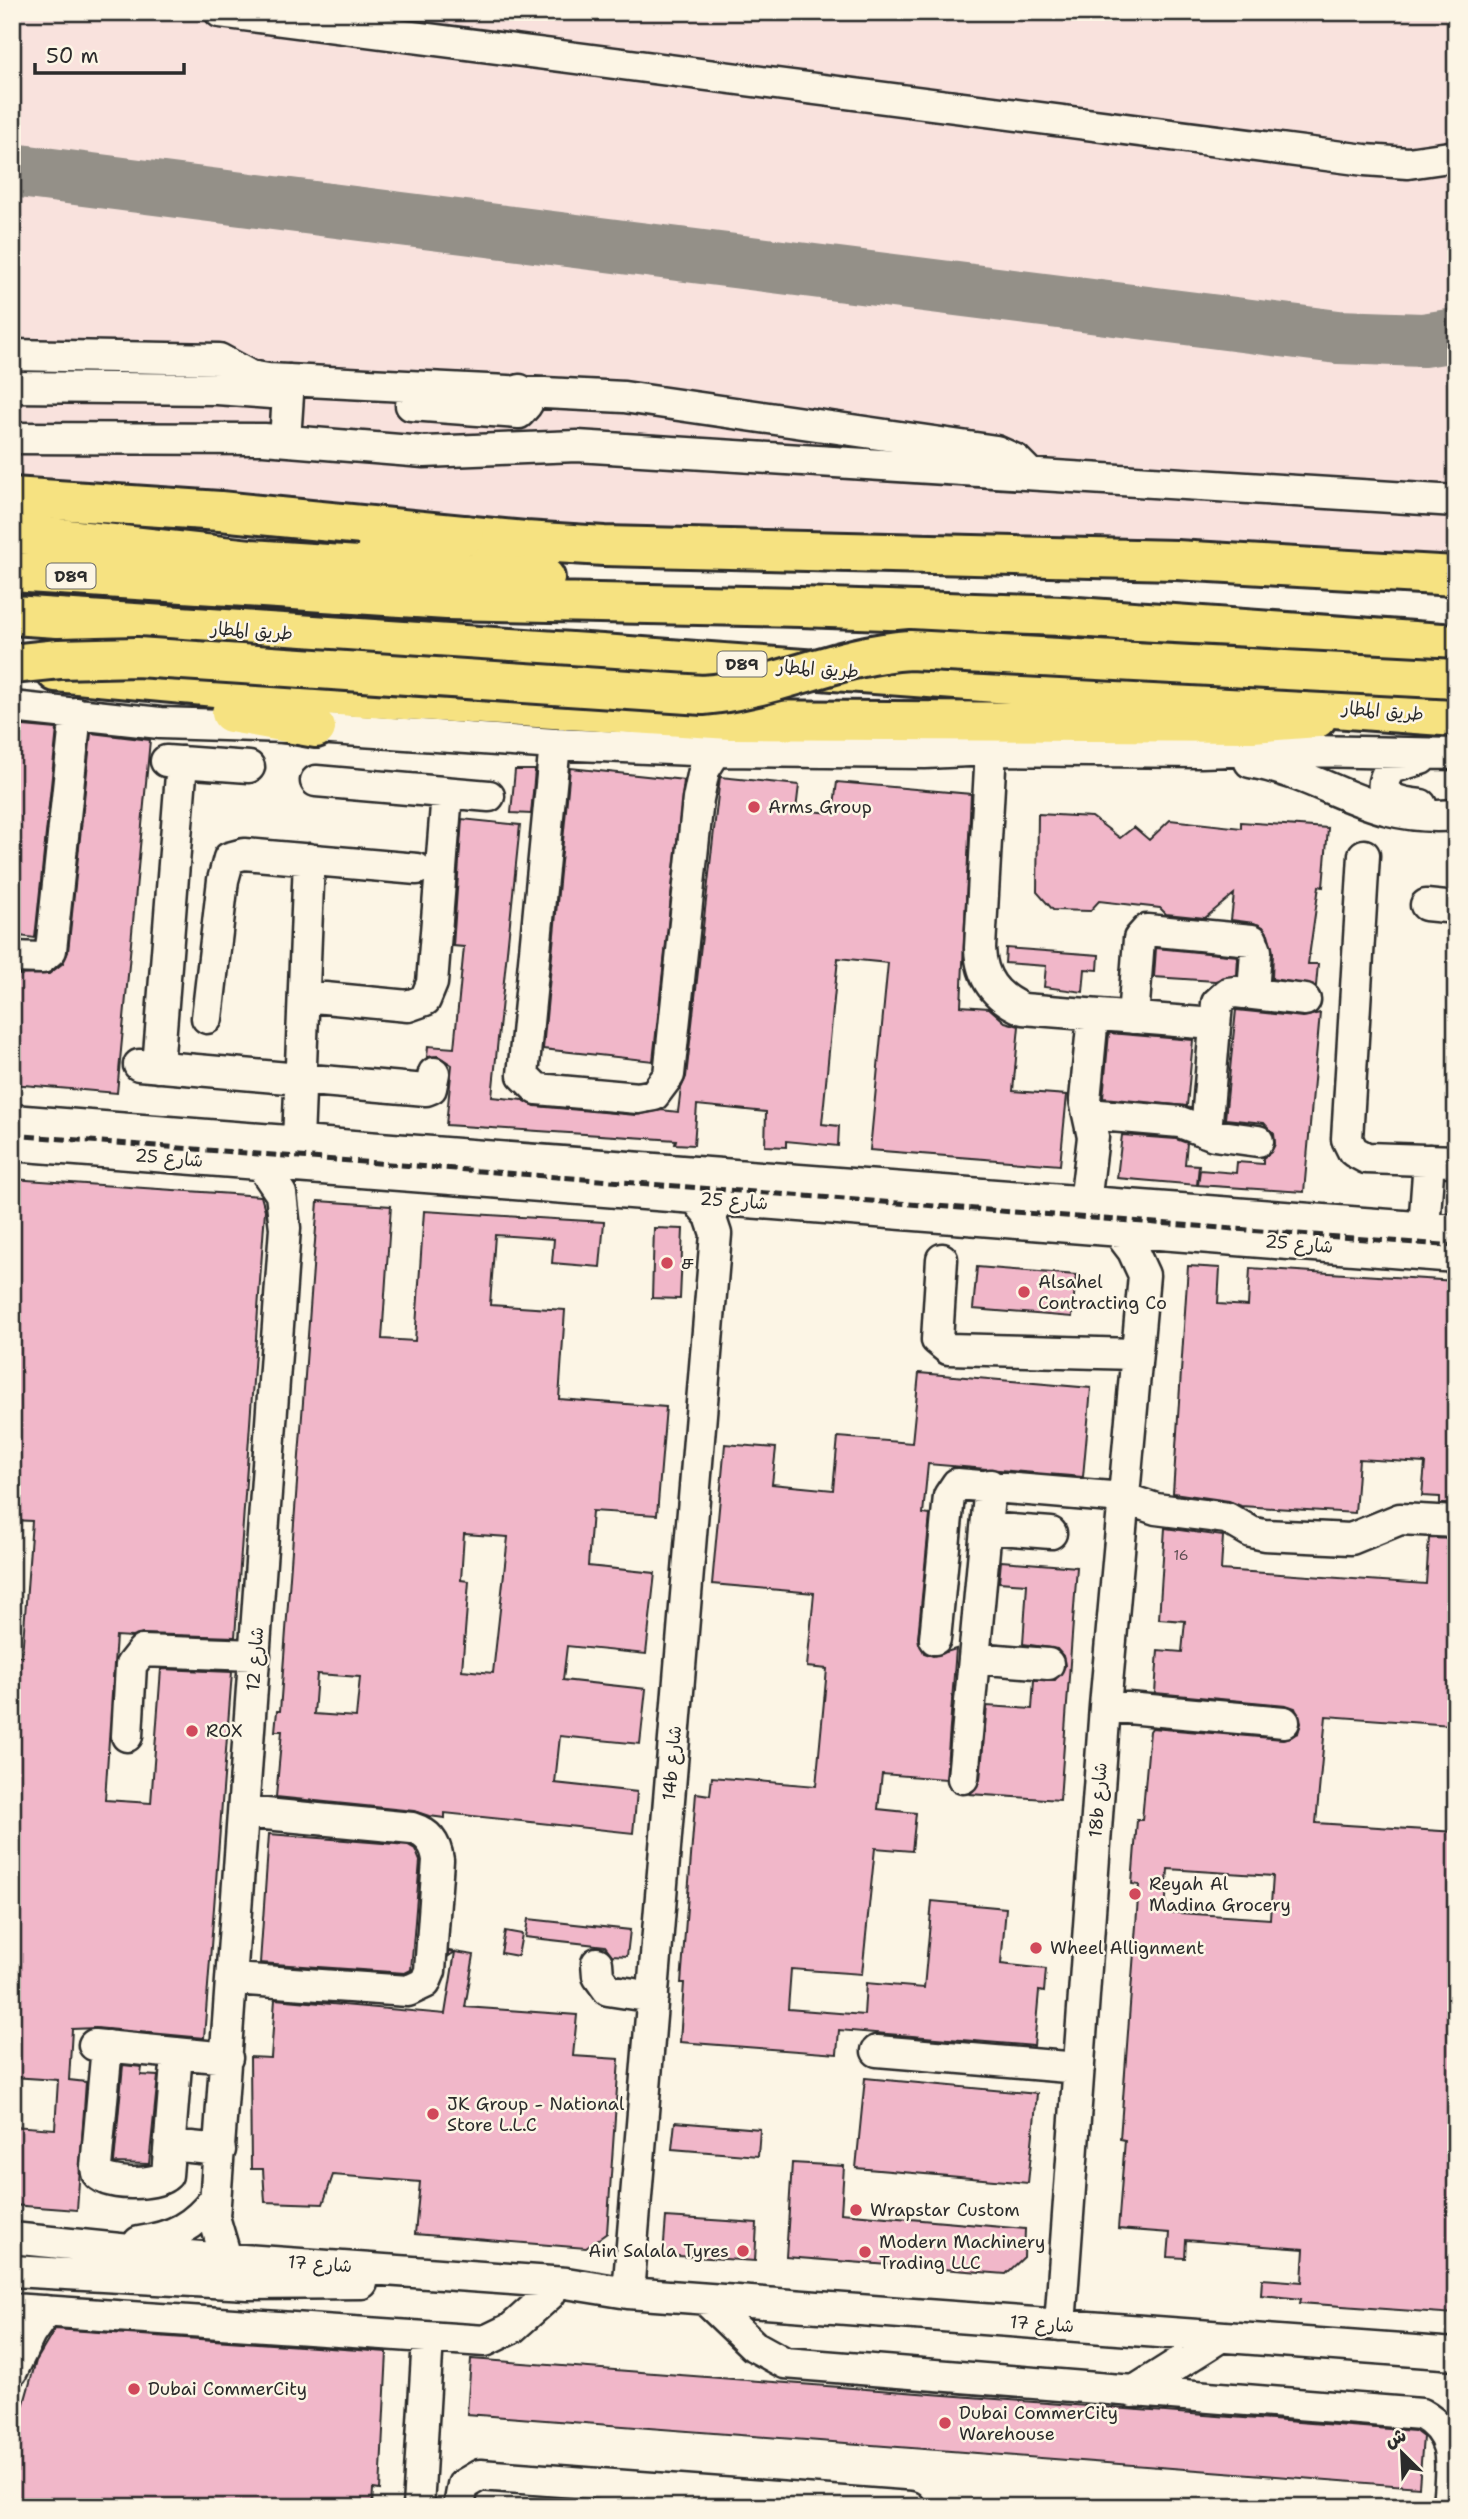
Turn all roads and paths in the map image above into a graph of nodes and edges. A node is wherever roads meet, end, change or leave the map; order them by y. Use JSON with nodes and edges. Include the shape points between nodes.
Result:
{"nodes":[{"id":1,"x":220,"y":12,"type":"edge"},
{"id":2,"x":1456,"y":156,"type":"edge"},
{"id":3,"x":12,"y":355,"type":"edge"},
{"id":4,"x":278,"y":386,"type":"junction"},
{"id":5,"x":12,"y":387,"type":"edge"},
{"id":6,"x":13,"y":437,"type":"edge"},
{"id":7,"x":275,"y":440,"type":"junction"},
{"id":8,"x":1031,"y":475,"type":"junction"},
{"id":9,"x":12,"y":497,"type":"edge"},
{"id":10,"x":1456,"y":501,"type":"edge"},
{"id":11,"x":12,"y":533,"type":"edge"},
{"id":12,"x":465,"y":535,"type":"junction"},
{"id":13,"x":69,"y":539,"type":"junction"},
{"id":14,"x":12,"y":572,"type":"edge"},
{"id":15,"x":1456,"y":576,"type":"edge"},
{"id":16,"x":800,"y":607,"type":"junction"},
{"id":17,"x":20,"y":616,"type":"edge"},
{"id":18,"x":1456,"y":618,"type":"edge"},
{"id":19,"x":1364,"y":636,"type":"junction"},
{"id":20,"x":1456,"y":644,"type":"edge"},
{"id":21,"x":12,"y":666,"type":"edge"},
{"id":22,"x":57,"y":672,"type":"junction"},
{"id":23,"x":1456,"y":679,"type":"edge"},
{"id":24,"x":12,"y":707,"type":"edge"},
{"id":25,"x":1365,"y":709,"type":"junction"},
{"id":26,"x":76,"y":713,"type":"junction"},
{"id":27,"x":1456,"y":717,"type":"edge"},
{"id":28,"x":316,"y":727,"type":"junction"},
{"id":29,"x":555,"y":744,"type":"junction"},
{"id":30,"x":991,"y":750,"type":"junction"},
{"id":31,"x":716,"y":751,"type":"junction"},
{"id":32,"x":1201,"y":752,"type":"junction"},
{"id":33,"x":1445,"y":754,"type":"edge"},
{"id":34,"x":249,"y":767,"type":"dead end"},
{"id":35,"x":316,"y":781,"type":"dead end"},
{"id":36,"x":447,"y":793,"type":"junction"},
{"id":37,"x":489,"y":796,"type":"dead end"},
{"id":38,"x":1456,"y":808,"type":"edge"},
{"id":39,"x":1456,"y":815,"type":"edge"},
{"id":40,"x":1364,"y":855,"type":"dead end"},
{"id":41,"x":309,"y":859,"type":"junction"},
{"id":42,"x":417,"y":869,"type":"dead end"},
{"id":43,"x":1426,"y":905,"type":"dead end"},
{"id":44,"x":1456,"y":908,"type":"edge"},
{"id":45,"x":12,"y":957,"type":"edge"},
{"id":46,"x":1253,"y":993,"type":"junction"},
{"id":47,"x":304,"y":996,"type":"junction"},
{"id":48,"x":1305,"y":1000,"type":"dead end"},
{"id":49,"x":1093,"y":1016,"type":"junction"},
{"id":50,"x":207,"y":1018,"type":"dead end"},
{"id":51,"x":1133,"y":1018,"type":"junction"},
{"id":52,"x":1214,"y":1024,"type":"junction"},
{"id":53,"x":434,"y":1073,"type":"dead end"},
{"id":54,"x":300,"y":1079,"type":"junction"},
{"id":55,"x":1088,"y":1114,"type":"junction"},
{"id":56,"x":12,"y":1120,"type":"edge"},
{"id":57,"x":1206,"y":1132,"type":"junction"},
{"id":58,"x":1258,"y":1141,"type":"dead end"},
{"id":59,"x":298,"y":1142,"type":"junction"},
{"id":60,"x":12,"y":1145,"type":"edge"},
{"id":61,"x":1443,"y":1161,"type":"edge"},
{"id":62,"x":262,"y":1166,"type":"junction"},
{"id":63,"x":695,"y":1198,"type":"junction"},
{"id":64,"x":748,"y":1202,"type":"junction"},
{"id":65,"x":1085,"y":1203,"type":"junction"},
{"id":66,"x":1423,"y":1228,"type":"junction"},
{"id":67,"x":1117,"y":1230,"type":"junction"},
{"id":68,"x":1456,"y":1230,"type":"edge"},
{"id":69,"x":716,"y":1234,"type":"junction"},
{"id":70,"x":1192,"y":1236,"type":"junction"},
{"id":71,"x":1456,"y":1257,"type":"edge"},
{"id":72,"x":942,"y":1259,"type":"dead end"},
{"id":73,"x":1144,"y":1275,"type":"junction"},
{"id":74,"x":1135,"y":1354,"type":"junction"},
{"id":75,"x":990,"y":1485,"type":"junction"},
{"id":76,"x":1123,"y":1498,"type":"junction"},
{"id":77,"x":1456,"y":1522,"type":"edge"},
{"id":78,"x":986,"y":1528,"type":"junction"},
{"id":79,"x":1051,"y":1533,"type":"dead end"},
{"id":80,"x":935,"y":1639,"type":"dead end"},
{"id":81,"x":255,"y":1655,"type":"junction"},
{"id":82,"x":974,"y":1658,"type":"junction"},
{"id":83,"x":1048,"y":1664,"type":"dead end"},
{"id":84,"x":1105,"y":1706,"type":"junction"},
{"id":85,"x":1284,"y":1722,"type":"dead end"},
{"id":86,"x":127,"y":1736,"type":"dead end"},
{"id":87,"x":963,"y":1778,"type":"dead end"},
{"id":88,"x":244,"y":1812,"type":"junction"},
{"id":89,"x":597,"y":1963,"type":"dead end"},
{"id":90,"x":233,"y":1979,"type":"junction"},
{"id":91,"x":653,"y":1997,"type":"junction"},
{"id":92,"x":877,"y":2051,"type":"dead end"},
{"id":93,"x":177,"y":2053,"type":"junction"},
{"id":94,"x":227,"y":2058,"type":"junction"},
{"id":95,"x":1079,"y":2068,"type":"junction"},
{"id":96,"x":171,"y":2145,"type":"junction"},
{"id":97,"x":220,"y":2150,"type":"junction"},
{"id":98,"x":215,"y":2199,"type":"junction"},
{"id":99,"x":12,"y":2238,"type":"edge"},
{"id":100,"x":113,"y":2247,"type":"junction"},
{"id":101,"x":226,"y":2258,"type":"junction"},
{"id":102,"x":12,"y":2271,"type":"edge"},
{"id":103,"x":248,"y":2284,"type":"junction"},
{"id":104,"x":628,"y":2293,"type":"junction"},
{"id":105,"x":550,"y":2294,"type":"junction"},
{"id":106,"x":705,"y":2299,"type":"junction"},
{"id":107,"x":12,"y":2309,"type":"edge"},
{"id":108,"x":46,"y":2311,"type":"junction"},
{"id":109,"x":1060,"y":2325,"type":"junction"},
{"id":110,"x":1220,"y":2337,"type":"junction"},
{"id":111,"x":428,"y":2338,"type":"junction"},
{"id":112,"x":1456,"y":2354,"type":"edge"},
{"id":113,"x":12,"y":2371,"type":"edge"},
{"id":114,"x":1133,"y":2392,"type":"junction"},
{"id":115,"x":418,"y":2507,"type":"edge"},
{"id":116,"x":459,"y":2507,"type":"edge"},
{"id":117,"x":911,"y":2507,"type":"edge"},
{"id":118,"x":1448,"y":2507,"type":"edge"}],
"edges":[{"from":1,"to":2,"type":"street","via":[[1365,160],[1408,163]]},
{"from":3,"to":4,"type":"street","via":[[219,359]]},
{"from":4,"to":5,"type":"street"},
{"from":4,"to":7,"type":"street"},
{"from":4,"to":8,"type":"street","via":[[513,413],[527,404],[520,390],[637,398],[996,451],[1016,460]]},
{"from":6,"to":7,"type":"street"},
{"from":7,"to":8,"type":"street","via":[[424,452],[577,446]]},
{"from":8,"to":10,"type":"street"},
{"from":9,"to":12,"type":"main road"},
{"from":11,"to":13,"type":"main road"},
{"from":12,"to":13,"type":"main road","via":[[385,547]]},
{"from":12,"to":15,"type":"main road","via":[[604,546],[1203,561]]},
{"from":13,"to":16,"type":"main road","via":[[250,559],[697,587]]},
{"from":14,"to":16,"type":"main road","number":"D89","via":[[447,600]]},
{"from":16,"to":19,"type":"main road","number":"D89","via":[[1063,616]]},
{"from":17,"to":25,"type":"main road","name":"طريق المطار","number":"D89"},
{"from":18,"to":19,"type":"main road","via":[[1410,620]]},
{"from":19,"to":20,"type":"main road","number":"D89"},
{"from":21,"to":22,"type":"main road"},
{"from":21,"to":23,"type":"main road","bridge":true,"via":[[59,659],[137,657],[703,695],[776,683],[852,657],[910,650]]},
{"from":22,"to":25,"type":"main road","via":[[258,691],[731,720],[1252,723]]},
{"from":22,"to":28,"type":"main road","via":[[79,685],[112,695]]},
{"from":24,"to":26,"type":"street"},
{"from":25,"to":27,"type":"main road","name":"طريق المطار","number":"D89"},
{"from":26,"to":28,"type":"street","via":[[160,723]]},
{"from":26,"to":45,"type":"street","via":[[51,950],[42,958]]},
{"from":28,"to":29,"type":"street"},
{"from":29,"to":31,"type":"street"},
{"from":29,"to":31,"type":"street","via":[[523,1075],[537,1089],[638,1098],[654,1095],[669,1075],[699,792]]},
{"from":30,"to":31,"type":"street"},
{"from":30,"to":32,"type":"street"},
{"from":30,"to":49,"type":"street","via":[[980,948],[984,974],[1000,996],[1023,1009]]},
{"from":32,"to":33,"type":"street"},
{"from":32,"to":39,"type":"street","via":[[1293,773],[1373,808],[1403,815]]},
{"from":33,"to":38,"type":"street","via":[[1391,768],[1385,791],[1398,803]]},
{"from":34,"to":54,"type":"street","via":[[174,762],[148,1066]]},
{"from":35,"to":36,"type":"street"},
{"from":36,"to":37,"type":"street"},
{"from":36,"to":47,"type":"street","via":[[432,983],[425,1000],[408,1006]]},
{"from":40,"to":61,"type":"street","via":[[1347,1139],[1353,1151],[1366,1158]]},
{"from":41,"to":42,"type":"street"},
{"from":41,"to":47,"type":"street"},
{"from":41,"to":50,"type":"street","via":[[244,854],[229,858]]},
{"from":43,"to":44,"type":"street"},
{"from":46,"to":48,"type":"street"},
{"from":46,"to":51,"type":"street","via":[[1256,951],[1252,940],[1147,930],[1139,939]]},
{"from":46,"to":52,"type":"street","via":[[1222,997],[1214,1010]]},
{"from":47,"to":54,"type":"street"},
{"from":49,"to":51,"type":"street"},
{"from":49,"to":55,"type":"street","via":[[1085,1100]]},
{"from":51,"to":52,"type":"street"},
{"from":52,"to":57,"type":"street"},
{"from":53,"to":54,"type":"street","via":[[426,1090]]},
{"from":54,"to":59,"type":"street"},
{"from":55,"to":57,"type":"street","via":[[1180,1122]]},
{"from":55,"to":65,"type":"street","via":[[1093,1137]]},
{"from":56,"to":59,"type":"street","name":"شارع 25"},
{"from":57,"to":58,"type":"street"},
{"from":59,"to":65,"type":"street","name":"شارع 25"},
{"from":60,"to":62,"type":"street","name":"شارع 25"},
{"from":61,"to":66,"type":"street"},
{"from":62,"to":63,"type":"street","name":"شارع 25"},
{"from":62,"to":81,"type":"street","name":"شارع 12","via":[[281,1194],[285,1228]]},
{"from":63,"to":64,"type":"street","name":"شارع 25"},
{"from":63,"to":69,"type":"street"},
{"from":64,"to":67,"type":"street","name":"شارع 25"},
{"from":64,"to":69,"type":"street"},
{"from":65,"to":66,"type":"street","name":"شارع 25"},
{"from":66,"to":68,"type":"street","name":"شارع 25"},
{"from":67,"to":70,"type":"street","name":"شارع 25"},
{"from":67,"to":73,"type":"street"},
{"from":69,"to":91,"type":"street","name":"14b شارع"},
{"from":70,"to":71,"type":"street","name":"شارع 25"},
{"from":70,"to":73,"type":"street","via":[[1166,1252]]},
{"from":72,"to":74,"type":"street","via":[[937,1340],[941,1346]]},
{"from":73,"to":74,"type":"street","name":"18b شارع"},
{"from":74,"to":76,"type":"street","name":"18b شارع"},
{"from":75,"to":76,"type":"street"},
{"from":75,"to":78,"type":"street"},
{"from":75,"to":80,"type":"street","via":[[964,1482],[951,1489]]},
{"from":76,"to":77,"type":"street","via":[[1156,1509],[1227,1518],[1264,1535],[1350,1539],[1400,1519]]},
{"from":76,"to":84,"type":"street","name":"18b شارع"},
{"from":78,"to":79,"type":"street"},
{"from":78,"to":82,"type":"street"},
{"from":81,"to":86,"type":"street","via":[[142,1651],[131,1665]]},
{"from":81,"to":88,"type":"street","name":"شارع 12"},
{"from":82,"to":83,"type":"street"},
{"from":82,"to":87,"type":"street"},
{"from":84,"to":85,"type":"street"},
{"from":84,"to":95,"type":"street","name":"18b شارع"},
{"from":88,"to":90,"type":"street","name":"شارع 12"},
{"from":88,"to":90,"type":"street","via":[[412,1828],[425,1834],[438,1860],[430,1971],[425,1983],[408,1991]]},
{"from":89,"to":91,"type":"street","via":[[598,1976],[608,1990]]},
{"from":90,"to":94,"type":"street","name":"شارع 12"},
{"from":91,"to":104,"type":"street","name":"14b شارع"},
{"from":92,"to":95,"type":"street"},
{"from":93,"to":94,"type":"street"},
{"from":93,"to":96,"type":"street"},
{"from":93,"to":96,"type":"street","via":[[100,2046],[97,2173],[107,2180],[157,2182],[167,2175]]},
{"from":94,"to":97,"type":"street","name":"شارع 12"},
{"from":95,"to":109,"type":"street","name":"18b شارع"},
{"from":96,"to":97,"type":"street"},
{"from":97,"to":98,"type":"street","name":"شارع 12"},
{"from":98,"to":100,"type":"street","via":[[177,2234]]},
{"from":98,"to":101,"type":"street","name":"شارع 12","via":[[218,2238]]},
{"from":99,"to":100,"type":"street","name":"شارع 17"},
{"from":100,"to":101,"type":"street","name":"شارع 17"},
{"from":101,"to":103,"type":"street","name":"شارع 12"},
{"from":101,"to":104,"type":"street","name":"شارع 17","via":[[566,2283]]},
{"from":102,"to":103,"type":"street","name":"شارع 17"},
{"from":103,"to":105,"type":"street","name":"شارع 17","via":[[397,2283]]},
{"from":104,"to":105,"type":"street","name":"شارع 17"},
{"from":104,"to":106,"type":"street","name":"شارع 17"},
{"from":105,"to":111,"type":"street","via":[[499,2337],[485,2341]]},
{"from":106,"to":109,"type":"street","name":"شارع 17"},
{"from":106,"to":114,"type":"street","via":[[754,2346],[785,2363]]},
{"from":107,"to":108,"type":"street"},
{"from":108,"to":111,"type":"street"},
{"from":108,"to":113,"type":"street"},
{"from":109,"to":110,"type":"street","name":"شارع 17"},
{"from":110,"to":112,"type":"street","name":"شارع 17"},
{"from":110,"to":114,"type":"street"},
{"from":111,"to":115,"type":"street"},
{"from":114,"to":118,"type":"street","via":[[1421,2414],[1444,2432],[1449,2445]]},
{"from":116,"to":117,"type":"street","via":[[463,2485],[480,2474]]}]}
